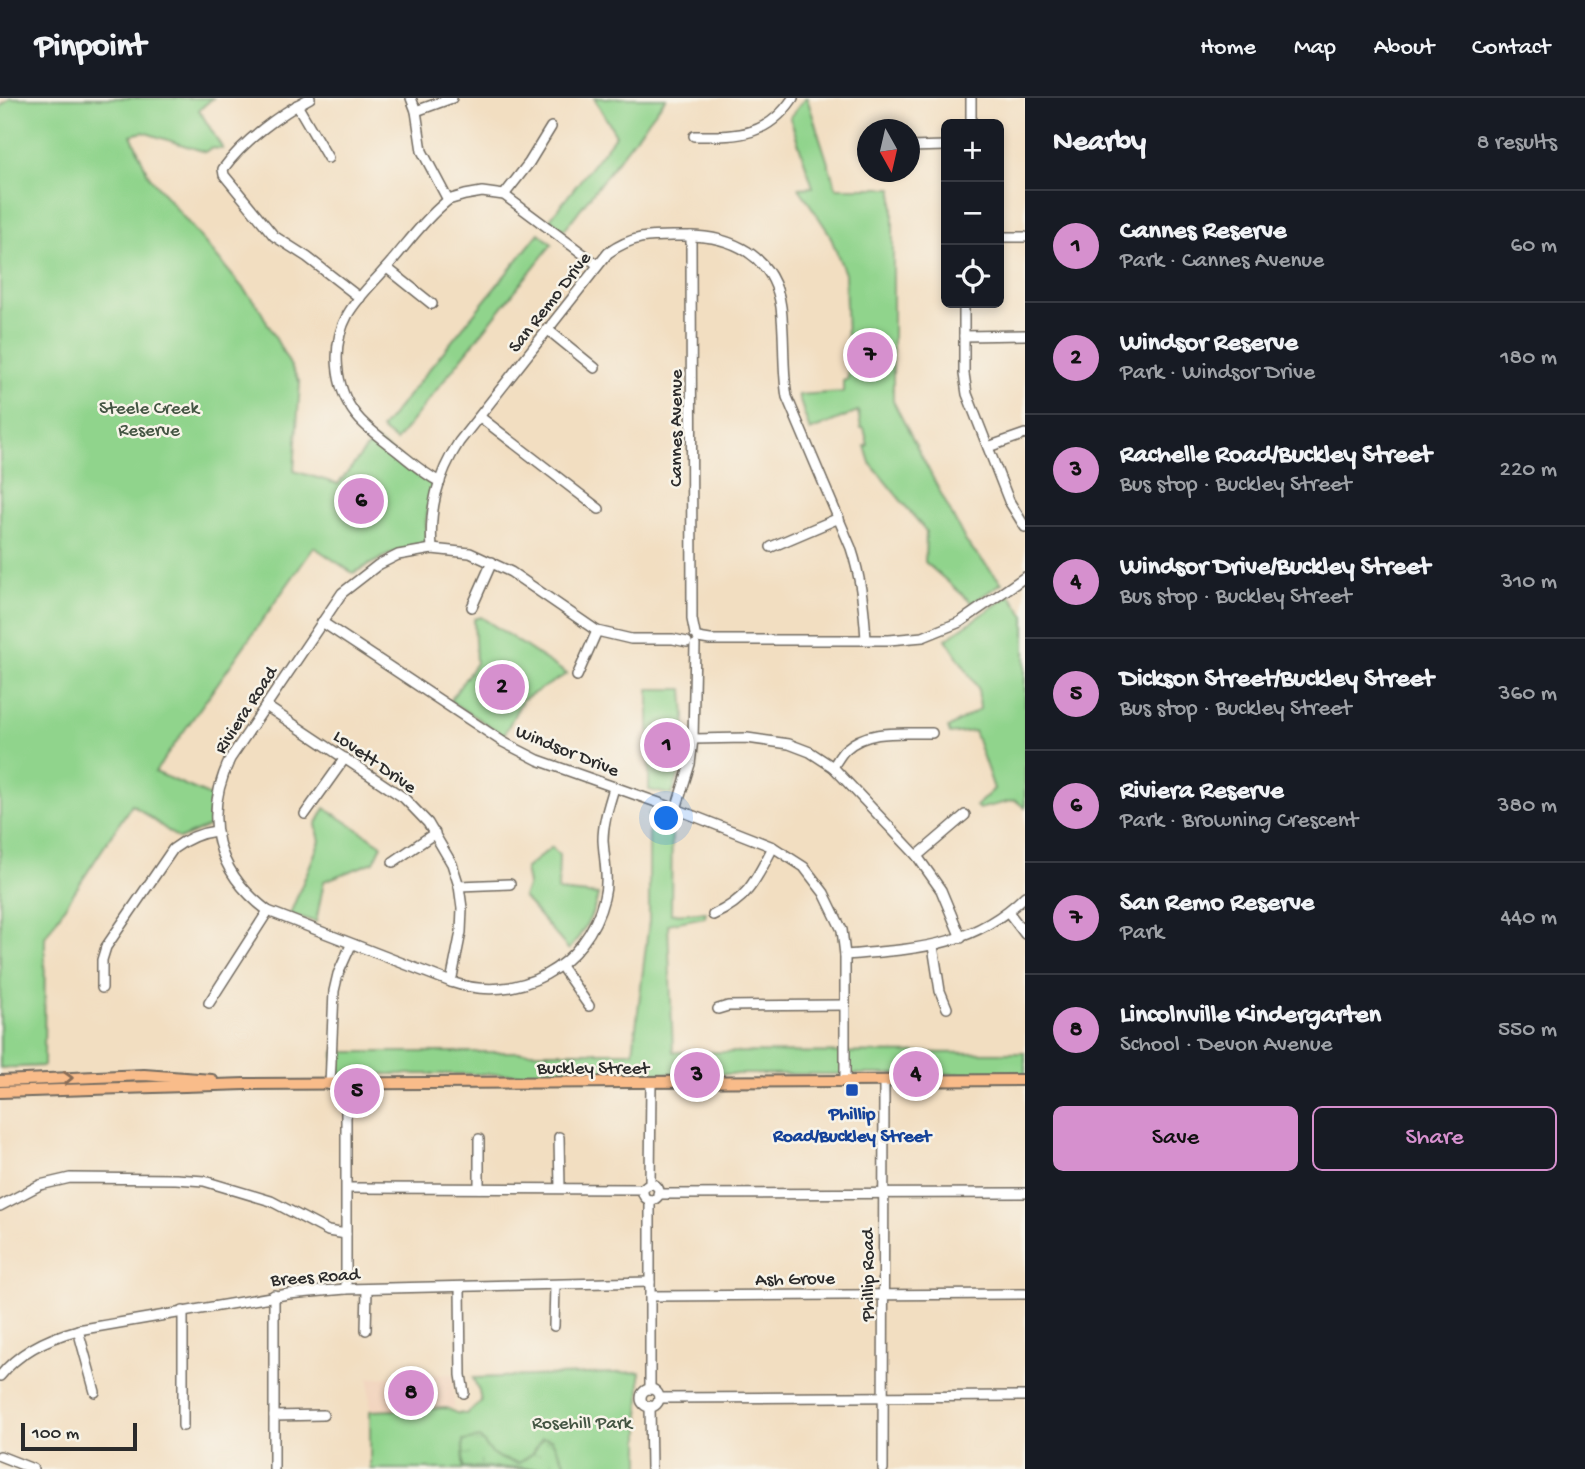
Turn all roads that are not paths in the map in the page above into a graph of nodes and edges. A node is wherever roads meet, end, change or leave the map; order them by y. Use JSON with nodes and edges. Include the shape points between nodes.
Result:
{"nodes":[{"id":1,"x":310,"y":98,"type":"edge"},
{"id":2,"x":411,"y":98,"type":"edge"},
{"id":3,"x":452,"y":98,"type":"edge"},
{"id":4,"x":793,"y":98,"type":"edge"},
{"id":5,"x":971,"y":98,"type":"edge"},
{"id":6,"x":298,"y":105,"type":"junction"},
{"id":7,"x":416,"y":111,"type":"junction"},
{"id":8,"x":971,"y":119,"type":"edge"},
{"id":9,"x":551,"y":127,"type":"dead end"},
{"id":10,"x":694,"y":136,"type":"dead end"},
{"id":11,"x":941,"y":146,"type":"edge"},
{"id":12,"x":920,"y":147,"type":"edge"},
{"id":13,"x":328,"y":158,"type":"dead end"},
{"id":14,"x":503,"y":195,"type":"junction"},
{"id":15,"x":449,"y":201,"type":"junction"},
{"id":16,"x":691,"y":236,"type":"junction"},
{"id":17,"x":1004,"y":237,"type":"edge"},
{"id":18,"x":1025,"y":237,"type":"edge"},
{"id":19,"x":598,"y":265,"type":"junction"},
{"id":20,"x":387,"y":268,"type":"junction"},
{"id":21,"x":360,"y":298,"type":"junction"},
{"id":22,"x":432,"y":304,"type":"dead end"},
{"id":23,"x":964,"y":308,"type":"edge"},
{"id":24,"x":547,"y":329,"type":"junction"},
{"id":25,"x":964,"y":335,"type":"junction"},
{"id":26,"x":1025,"y":335,"type":"edge"},
{"id":27,"x":595,"y":368,"type":"dead end"},
{"id":28,"x":480,"y":417,"type":"junction"},
{"id":29,"x":1025,"y":434,"type":"edge"},
{"id":30,"x":988,"y":447,"type":"junction"},
{"id":31,"x":441,"y":479,"type":"junction"},
{"id":32,"x":599,"y":509,"type":"dead end"},
{"id":33,"x":839,"y":518,"type":"junction"},
{"id":34,"x":1025,"y":527,"type":"edge"},
{"id":35,"x":771,"y":547,"type":"dead end"},
{"id":36,"x":432,"y":549,"type":"junction"},
{"id":37,"x":492,"y":562,"type":"junction"},
{"id":38,"x":1025,"y":577,"type":"edge"},
{"id":39,"x":472,"y":607,"type":"dead end"},
{"id":40,"x":322,"y":622,"type":"junction"},
{"id":41,"x":597,"y":631,"type":"junction"},
{"id":42,"x":869,"y":639,"type":"junction"},
{"id":43,"x":692,"y":640,"type":"junction"},
{"id":44,"x":577,"y":676,"type":"dead end"},
{"id":45,"x":266,"y":706,"type":"junction"},
{"id":46,"x":932,"y":733,"type":"dead end"},
{"id":47,"x":693,"y":739,"type":"junction"},
{"id":48,"x":345,"y":758,"type":"junction"},
{"id":49,"x":833,"y":766,"type":"junction"},
{"id":50,"x":614,"y":788,"type":"junction"},
{"id":51,"x":676,"y":809,"type":"junction"},
{"id":52,"x":305,"y":814,"type":"dead end"},
{"id":53,"x":965,"y":815,"type":"dead end"},
{"id":54,"x":216,"y":831,"type":"junction"},
{"id":55,"x":435,"y":833,"type":"junction"},
{"id":56,"x":773,"y":847,"type":"junction"},
{"id":57,"x":917,"y":856,"type":"junction"},
{"id":58,"x":393,"y":862,"type":"dead end"},
{"id":59,"x":510,"y":884,"type":"dead end"},
{"id":60,"x":459,"y":886,"type":"junction"},
{"id":61,"x":1025,"y":896,"type":"edge"},
{"id":62,"x":268,"y":911,"type":"junction"},
{"id":63,"x":1009,"y":912,"type":"junction"},
{"id":64,"x":713,"y":915,"type":"dead end"},
{"id":65,"x":1025,"y":934,"type":"edge"},
{"id":66,"x":961,"y":937,"type":"junction"},
{"id":67,"x":351,"y":944,"type":"junction"},
{"id":68,"x":933,"y":946,"type":"junction"},
{"id":69,"x":845,"y":955,"type":"junction"},
{"id":70,"x":561,"y":966,"type":"junction"},
{"id":71,"x":451,"y":982,"type":"junction"},
{"id":72,"x":102,"y":988,"type":"dead end"},
{"id":73,"x":209,"y":1003,"type":"dead end"},
{"id":74,"x":589,"y":1006,"type":"dead end"},
{"id":75,"x":845,"y":1006,"type":"junction"},
{"id":76,"x":947,"y":1007,"type":"dead end"},
{"id":77,"x":718,"y":1009,"type":"dead end"},
{"id":78,"x":1025,"y":1080,"type":"edge"},
{"id":79,"x":0,"y":1081,"type":"edge"},
{"id":80,"x":845,"y":1081,"type":"junction"},
{"id":81,"x":884,"y":1082,"type":"junction"},
{"id":82,"x":652,"y":1083,"type":"junction"},
{"id":83,"x":246,"y":1084,"type":"junction"},
{"id":84,"x":330,"y":1085,"type":"junction"},
{"id":85,"x":0,"y":1092,"type":"edge"},
{"id":86,"x":346,"y":1103,"type":"dead end"},
{"id":87,"x":559,"y":1138,"type":"dead end"},
{"id":88,"x":480,"y":1139,"type":"dead end"},
{"id":89,"x":646,"y":1186,"type":"junction"},
{"id":90,"x":347,"y":1188,"type":"junction"},
{"id":91,"x":479,"y":1188,"type":"junction"},
{"id":92,"x":560,"y":1188,"type":"junction"},
{"id":93,"x":884,"y":1193,"type":"junction"},
{"id":94,"x":1025,"y":1193,"type":"edge"},
{"id":95,"x":654,"y":1197,"type":"junction"},
{"id":96,"x":0,"y":1206,"type":"edge"},
{"id":97,"x":346,"y":1234,"type":"junction"},
{"id":98,"x":650,"y":1282,"type":"junction"},
{"id":99,"x":555,"y":1284,"type":"junction"},
{"id":100,"x":460,"y":1287,"type":"junction"},
{"id":101,"x":346,"y":1289,"type":"junction"},
{"id":102,"x":367,"y":1289,"type":"junction"},
{"id":103,"x":883,"y":1294,"type":"junction"},
{"id":104,"x":1025,"y":1294,"type":"edge"},
{"id":105,"x":274,"y":1295,"type":"junction"},
{"id":106,"x":650,"y":1296,"type":"junction"},
{"id":107,"x":183,"y":1311,"type":"junction"},
{"id":108,"x":554,"y":1326,"type":"dead end"},
{"id":109,"x":366,"y":1329,"type":"dead end"},
{"id":110,"x":78,"y":1330,"type":"junction"},
{"id":111,"x":0,"y":1376,"type":"edge"},
{"id":112,"x":650,"y":1389,"type":"junction"},
{"id":113,"x":94,"y":1392,"type":"dead end"},
{"id":114,"x":464,"y":1393,"type":"dead end"},
{"id":115,"x":883,"y":1396,"type":"junction"},
{"id":116,"x":1025,"y":1396,"type":"edge"},
{"id":117,"x":659,"y":1398,"type":"junction"},
{"id":118,"x":650,"y":1406,"type":"junction"},
{"id":119,"x":323,"y":1415,"type":"dead end"},
{"id":120,"x":274,"y":1416,"type":"junction"},
{"id":121,"x":183,"y":1426,"type":"dead end"},
{"id":122,"x":0,"y":1456,"type":"edge"},
{"id":123,"x":33,"y":1469,"type":"edge"},
{"id":124,"x":274,"y":1469,"type":"edge"},
{"id":125,"x":651,"y":1469,"type":"edge"},
{"id":126,"x":883,"y":1469,"type":"edge"}],
"edges":[{"from":1,"to":6,"type":"street"},
{"from":2,"to":7,"type":"street"},
{"from":3,"to":7,"type":"street"},
{"from":4,"to":10,"type":"street","via":[[776,119],[755,131]]},
{"from":5,"to":8,"type":"street"},
{"from":6,"to":13,"type":"street"},
{"from":6,"to":21,"type":"street","via":[[234,157],[223,169],[224,175],[274,236]]},
{"from":7,"to":15,"type":"street","via":[[422,151]]},
{"from":9,"to":14,"type":"street"},
{"from":11,"to":12,"type":"street"},
{"from":14,"to":15,"type":"street","via":[[482,192]]},
{"from":14,"to":19,"type":"street"},
{"from":15,"to":20,"type":"street","via":[[430,216]]},
{"from":16,"to":19,"type":"street","name":"San Remo Drive","via":[[639,237],[608,253]]},
{"from":16,"to":33,"type":"street","name":"San Remo Drive","via":[[724,239],[741,246],[769,273],[782,308],[787,397]]},
{"from":16,"to":43,"type":"street","name":"Cannes Avenue"},
{"from":17,"to":18,"type":"street"},
{"from":19,"to":24,"type":"street","name":"San Remo Drive"},
{"from":20,"to":21,"type":"street"},
{"from":20,"to":22,"type":"street"},
{"from":21,"to":31,"type":"street","via":[[340,335],[339,379],[356,414],[372,431],[427,475]]},
{"from":23,"to":25,"type":"street"},
{"from":24,"to":27,"type":"street"},
{"from":24,"to":28,"type":"street","name":"San Remo Drive"},
{"from":25,"to":26,"type":"street"},
{"from":25,"to":30,"type":"street","via":[[965,384]]},
{"from":28,"to":31,"type":"street","name":"San Remo Drive","via":[[447,461]]},
{"from":28,"to":32,"type":"street"},
{"from":29,"to":30,"type":"street"},
{"from":30,"to":34,"type":"street","via":[[1009,501]]},
{"from":31,"to":36,"type":"street","name":"San Remo Drive","via":[[430,522]]},
{"from":33,"to":35,"type":"street"},
{"from":33,"to":42,"type":"street","name":"San Remo Drive","via":[[858,569]]},
{"from":36,"to":37,"type":"street","name":"Riviera Road","via":[[470,553]]},
{"from":36,"to":40,"type":"street","name":"Riviera Road","via":[[398,555],[378,565],[342,593]]},
{"from":37,"to":39,"type":"street"},
{"from":37,"to":41,"type":"street","name":"Riviera Road"},
{"from":38,"to":42,"type":"street","name":"Riviera Road","via":[[943,630],[910,639]]},
{"from":40,"to":45,"type":"street","name":"Riviera Road"},
{"from":40,"to":50,"type":"street","name":"Windsor Drive","via":[[503,742]]},
{"from":41,"to":43,"type":"street","name":"Riviera Road","via":[[631,639]]},
{"from":41,"to":44,"type":"street"},
{"from":42,"to":43,"type":"street","name":"Riviera Road"},
{"from":43,"to":47,"type":"street","name":"Cannes Avenue"},
{"from":45,"to":48,"type":"street","name":"Lovett Drive"},
{"from":45,"to":54,"type":"street","name":"Riviera Road","via":[[224,774],[216,802]]},
{"from":46,"to":49,"type":"street","via":[[860,739]]},
{"from":47,"to":49,"type":"street","via":[[779,742]]},
{"from":47,"to":51,"type":"street","name":"Cannes Avenue"},
{"from":48,"to":52,"type":"street"},
{"from":48,"to":55,"type":"street","name":"Lovett Drive","via":[[404,798]]},
{"from":49,"to":57,"type":"street"},
{"from":50,"to":51,"type":"street","name":"Windsor Drive"},
{"from":50,"to":70,"type":"street","name":"Riviera Road","via":[[603,838],[604,897],[588,936]]},
{"from":51,"to":56,"type":"street","name":"Windsor Drive"},
{"from":53,"to":57,"type":"street"},
{"from":54,"to":62,"type":"street","name":"Riviera Road","via":[[233,876]]},
{"from":54,"to":72,"type":"street","via":[[192,837],[173,849],[106,947]]},
{"from":55,"to":58,"type":"street"},
{"from":55,"to":60,"type":"street","name":"Lovett Drive"},
{"from":56,"to":64,"type":"street","via":[[745,895]]},
{"from":56,"to":69,"type":"street","name":"Windsor Drive","via":[[804,867],[824,893],[842,930]]},
{"from":57,"to":66,"type":"street","via":[[941,890]]},
{"from":59,"to":60,"type":"street"},
{"from":60,"to":71,"type":"street","name":"Lovett Drive","via":[[461,932]]},
{"from":61,"to":63,"type":"street"},
{"from":62,"to":67,"type":"street","name":"Riviera Road"},
{"from":62,"to":73,"type":"street"},
{"from":63,"to":65,"type":"street"},
{"from":63,"to":66,"type":"street"},
{"from":66,"to":68,"type":"street"},
{"from":67,"to":71,"type":"street","name":"Riviera Road"},
{"from":67,"to":84,"type":"street","via":[[334,991]]},
{"from":68,"to":69,"type":"street"},
{"from":68,"to":76,"type":"street"},
{"from":69,"to":75,"type":"street","name":"Windsor Drive"},
{"from":70,"to":71,"type":"street","name":"Riviera Road","via":[[519,985],[494,990]]},
{"from":70,"to":74,"type":"street"},
{"from":75,"to":77,"type":"street"},
{"from":75,"to":80,"type":"street","name":"Windsor Drive"},
{"from":78,"to":81,"type":"main road","name":"Buckley Street"},
{"from":79,"to":83,"type":"main road","name":"Buckley Street","one_way":true,"via":[[144,1075]]},
{"from":80,"to":81,"type":"main road","name":"Buckley Street"},
{"from":80,"to":82,"type":"main road","name":"Buckley Street"},
{"from":81,"to":93,"type":"street","name":"Phillip Road"},
{"from":82,"to":84,"type":"main road","name":"Buckley Street"},
{"from":82,"to":89,"type":"street"},
{"from":83,"to":84,"type":"main road","name":"Buckley Street"},
{"from":83,"to":85,"type":"main road","name":"Buckley Street"},
{"from":86,"to":90,"type":"street"},
{"from":87,"to":92,"type":"street"},
{"from":88,"to":91,"type":"street"},
{"from":89,"to":92,"type":"street"},
{"from":89,"to":95,"type":"street","via":[[644,1197]]},
{"from":90,"to":91,"type":"street"},
{"from":90,"to":97,"type":"street"},
{"from":91,"to":92,"type":"street"},
{"from":93,"to":94,"type":"street"},
{"from":93,"to":95,"type":"street"},
{"from":93,"to":103,"type":"street","name":"Phillip Road"},
{"from":95,"to":98,"type":"street"},
{"from":96,"to":97,"type":"street","via":[[40,1185],[70,1178],[204,1181],[271,1201],[328,1231]]},
{"from":97,"to":101,"type":"street"},
{"from":98,"to":99,"type":"street","name":"Brees Road"},
{"from":98,"to":106,"type":"street"},
{"from":99,"to":100,"type":"street","name":"Brees Road"},
{"from":99,"to":108,"type":"street"},
{"from":100,"to":102,"type":"street","name":"Brees Road"},
{"from":100,"to":114,"type":"street"},
{"from":101,"to":102,"type":"street","name":"Brees Road"},
{"from":101,"to":105,"type":"street","name":"Brees Road"},
{"from":102,"to":109,"type":"street"},
{"from":103,"to":104,"type":"street","name":"Ash Grove"},
{"from":103,"to":106,"type":"street","name":"Ash Grove"},
{"from":103,"to":115,"type":"street","name":"Phillip Road"},
{"from":105,"to":107,"type":"street","name":"Brees Road"},
{"from":105,"to":120,"type":"street"},
{"from":106,"to":112,"type":"street"},
{"from":107,"to":110,"type":"street","name":"Brees Road"},
{"from":107,"to":121,"type":"street"},
{"from":110,"to":111,"type":"street","name":"Brees Road","via":[[36,1346]]},
{"from":110,"to":113,"type":"street"},
{"from":112,"to":117,"type":"street"},
{"from":112,"to":118,"type":"street","via":[[642,1399]]},
{"from":115,"to":116,"type":"street"},
{"from":115,"to":117,"type":"street"},
{"from":115,"to":126,"type":"street","name":"Phillip Road"},
{"from":117,"to":118,"type":"street"},
{"from":118,"to":125,"type":"street"},
{"from":119,"to":120,"type":"street"},
{"from":120,"to":124,"type":"street"},
{"from":122,"to":123,"type":"street"}]}
